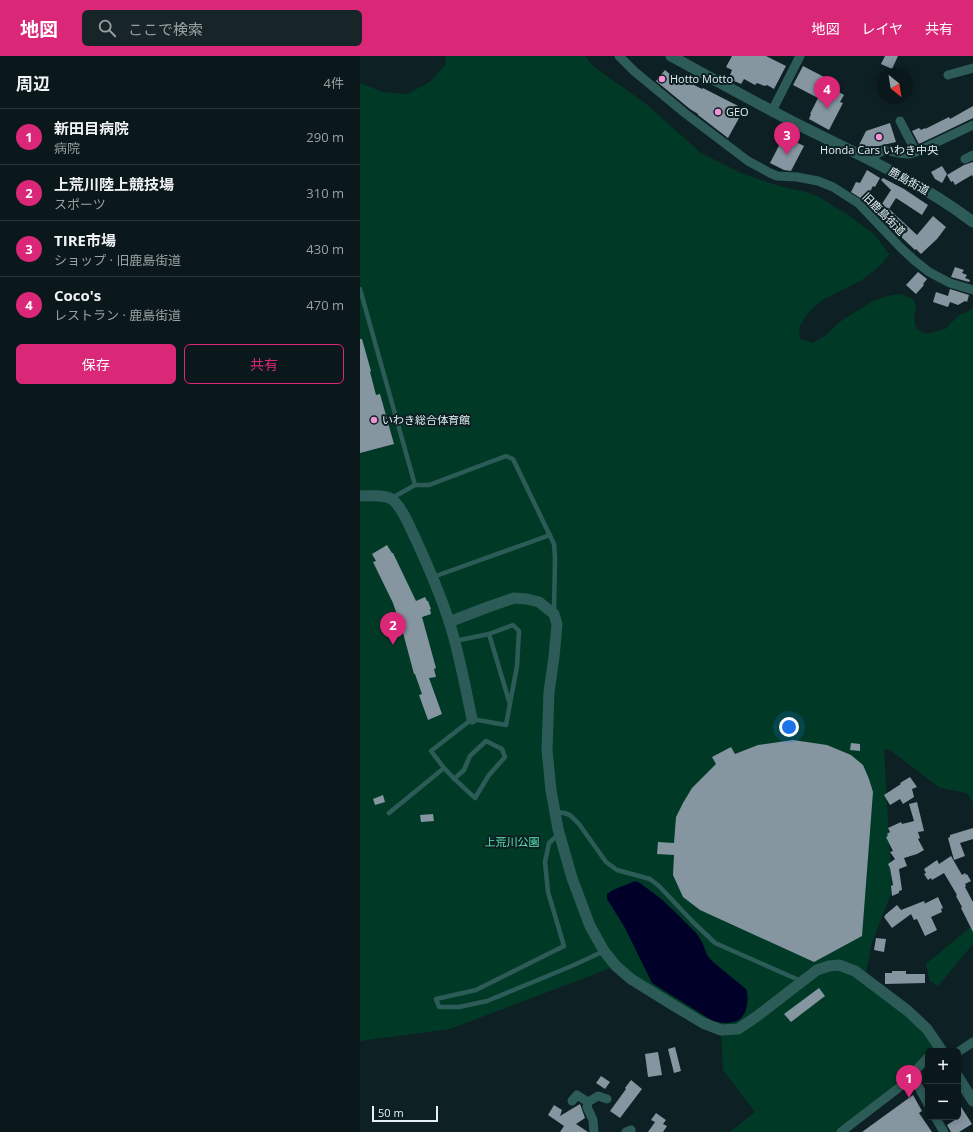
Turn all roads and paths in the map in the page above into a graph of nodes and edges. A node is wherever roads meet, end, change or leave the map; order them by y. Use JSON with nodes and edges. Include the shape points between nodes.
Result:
{"nodes":[{"id":1,"x":619,"y":56,"type":"edge"},
{"id":2,"x":671,"y":56,"type":"edge"},
{"id":3,"x":800,"y":56,"type":"edge"},
{"id":4,"x":973,"y":68,"type":"edge"},
{"id":5,"x":948,"y":75,"type":"dead end"},
{"id":6,"x":772,"y":111,"type":"junction"},
{"id":7,"x":900,"y":121,"type":"dead end"},
{"id":8,"x":973,"y":125,"type":"edge"},
{"id":9,"x":916,"y":152,"type":"junction"},
{"id":10,"x":871,"y":161,"type":"junction"},
{"id":11,"x":973,"y":222,"type":"edge"},
{"id":12,"x":360,"y":289,"type":"edge"},
{"id":13,"x":973,"y":290,"type":"edge"},
{"id":14,"x":414,"y":485,"type":"junction"},
{"id":15,"x":360,"y":496,"type":"edge"},
{"id":16,"x":391,"y":499,"type":"junction"},
{"id":17,"x":550,"y":535,"type":"junction"},
{"id":18,"x":433,"y":577,"type":"junction"},
{"id":19,"x":554,"y":614,"type":"junction"},
{"id":20,"x":449,"y":622,"type":"junction"},
{"id":21,"x":489,"y":634,"type":"junction"},
{"id":22,"x":455,"y":641,"type":"junction"},
{"id":23,"x":510,"y":702,"type":"junction"},
{"id":24,"x":472,"y":719,"type":"junction"},
{"id":25,"x":444,"y":768,"type":"junction"},
{"id":26,"x":454,"y":779,"type":"junction"},
{"id":27,"x":555,"y":812,"type":"junction"},
{"id":28,"x":389,"y":813,"type":"dead end"},
{"id":29,"x":559,"y":834,"type":"junction"},
{"id":30,"x":604,"y":951,"type":"junction"},
{"id":31,"x":801,"y":981,"type":"junction"},
{"id":32,"x":973,"y":1042,"type":"edge"},
{"id":33,"x":937,"y":1048,"type":"edge"},
{"id":34,"x":961,"y":1050,"type":"edge"},
{"id":35,"x":925,"y":1060,"type":"edge"},
{"id":36,"x":912,"y":1075,"type":"junction"},
{"id":37,"x":961,"y":1082,"type":"edge"},
{"id":38,"x":607,"y":1099,"type":"dead end"},
{"id":39,"x":925,"y":1099,"type":"edge"},
{"id":40,"x":572,"y":1101,"type":"dead end"},
{"id":41,"x":588,"y":1102,"type":"junction"},
{"id":42,"x":973,"y":1102,"type":"edge"},
{"id":43,"x":937,"y":1120,"type":"edge"},
{"id":44,"x":594,"y":1132,"type":"edge"},
{"id":45,"x":842,"y":1132,"type":"edge"},
{"id":46,"x":944,"y":1132,"type":"edge"}],
"edges":[{"from":1,"to":13,"type":"street","name":"旧鹿島街道","via":[[634,72],[748,161],[777,176],[818,181],[833,187],[858,203],[901,248],[929,272],[950,283]]},
{"from":2,"to":6,"type":"street","name":"鹿島街道"},
{"from":3,"to":6,"type":"street"},
{"from":4,"to":5,"type":"street"},
{"from":6,"to":10,"type":"street","name":"鹿島街道"},
{"from":7,"to":9,"type":"street"},
{"from":8,"to":9,"type":"street"},
{"from":9,"to":10,"type":"street","via":[[904,154],[883,151]]},
{"from":10,"to":11,"type":"street","name":"鹿島街道","via":[[932,193]]},
{"from":12,"to":14,"type":"lane"},
{"from":14,"to":16,"type":"lane"},
{"from":14,"to":17,"type":"lane","via":[[429,484],[506,456],[513,459]]},
{"from":15,"to":16,"type":"street"},
{"from":16,"to":18,"type":"street","via":[[407,521]]},
{"from":17,"to":18,"type":"lane"},
{"from":17,"to":19,"type":"lane","via":[[555,558]]},
{"from":18,"to":20,"type":"street"},
{"from":19,"to":20,"type":"street","via":[[539,602],[514,598]]},
{"from":19,"to":27,"type":"street","via":[[557,624],[549,692],[547,750]]},
{"from":20,"to":22,"type":"street"},
{"from":21,"to":22,"type":"lane"},
{"from":21,"to":23,"type":"lane"},
{"from":21,"to":23,"type":"lane","via":[[513,625],[519,632],[518,666]]},
{"from":22,"to":24,"type":"street"},
{"from":23,"to":24,"type":"lane","via":[[506,725]]},
{"from":24,"to":25,"type":"lane","via":[[431,751]]},
{"from":25,"to":26,"type":"lane"},
{"from":25,"to":28,"type":"lane"},
{"from":26,"to":26,"type":"lane","via":[[475,798],[489,775],[505,758],[502,749],[486,741],[470,756],[464,770]]},
{"from":27,"to":29,"type":"street"},
{"from":27,"to":31,"type":"lane","via":[[570,815],[610,866],[650,878],[715,943]]},
{"from":29,"to":30,"type":"street","via":[[590,926]]},
{"from":29,"to":30,"type":"lane","via":[[549,843],[545,862],[548,892],[564,946],[476,990],[436,999],[439,1007],[459,1007],[487,1001]]},
{"from":30,"to":31,"type":"street","via":[[631,979],[703,1023],[721,1030],[738,1029]]},
{"from":31,"to":33,"type":"street","via":[[817,970],[829,966],[840,965],[855,971],[927,1028]]},
{"from":32,"to":34,"type":"street"},
{"from":35,"to":36,"type":"street"},
{"from":36,"to":39,"type":"street"},
{"from":36,"to":45,"type":"street"},
{"from":37,"to":42,"type":"street"},
{"from":38,"to":41,"type":"street","via":[[598,1096]]},
{"from":40,"to":41,"type":"street","via":[[577,1095]]},
{"from":41,"to":44,"type":"street"},
{"from":43,"to":46,"type":"street"}]}
